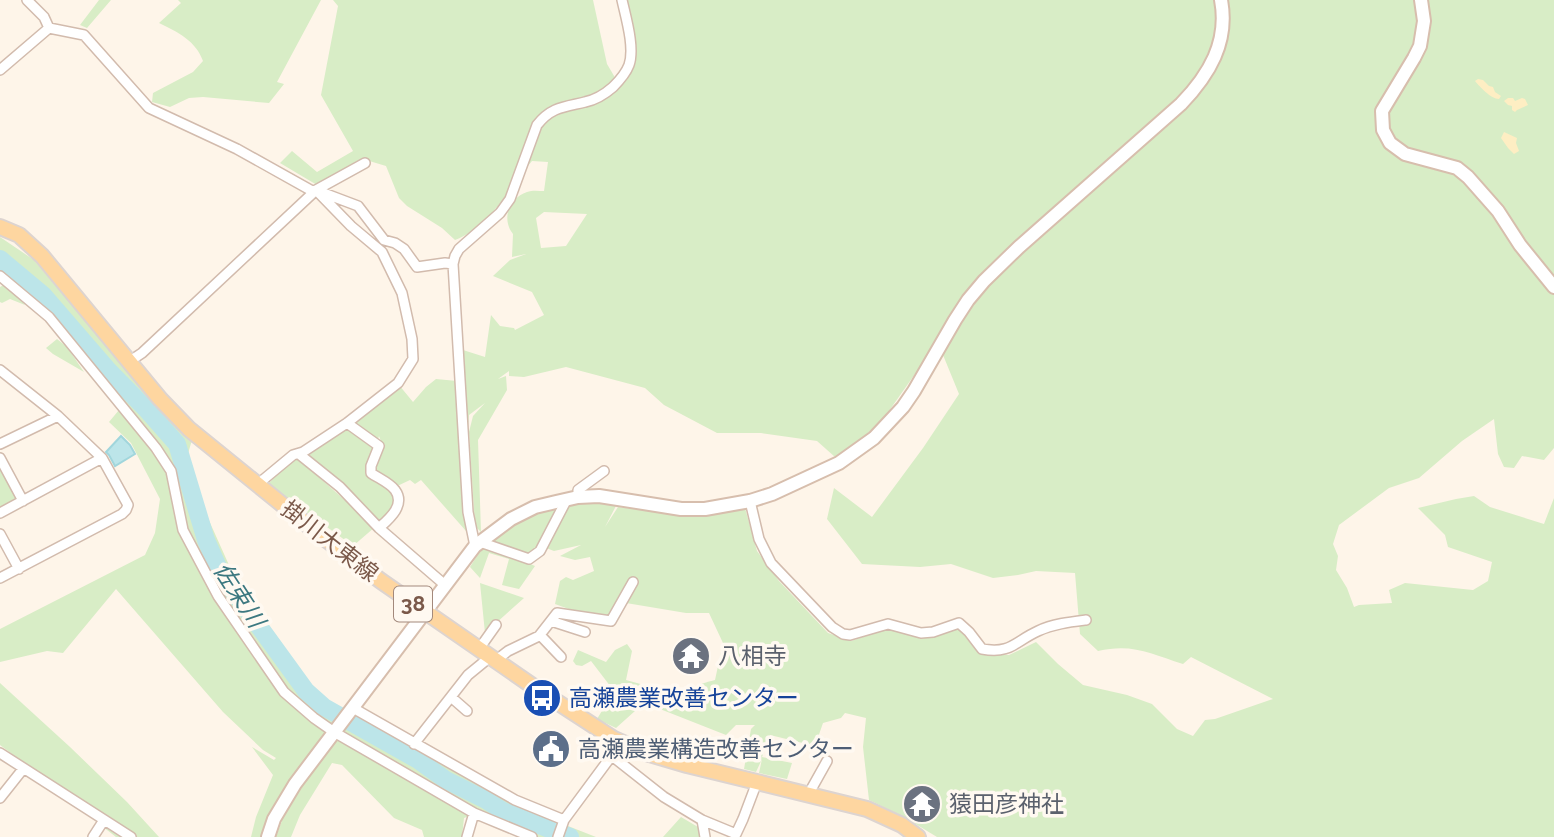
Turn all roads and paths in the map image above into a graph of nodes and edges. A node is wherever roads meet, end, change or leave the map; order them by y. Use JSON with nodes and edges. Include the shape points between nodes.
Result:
{"nodes":[{"id":1,"x":27,"y":0,"type":"edge"},
{"id":2,"x":622,"y":0,"type":"edge"},
{"id":3,"x":1221,"y":0,"type":"edge"},
{"id":4,"x":1421,"y":0,"type":"edge"},
{"id":5,"x":49,"y":28,"type":"junction"},
{"id":6,"x":0,"y":70,"type":"edge"},
{"id":7,"x":365,"y":163,"type":"dead end"},
{"id":8,"x":315,"y":191,"type":"junction"},
{"id":9,"x":0,"y":227,"type":"edge"},
{"id":10,"x":453,"y":264,"type":"junction"},
{"id":11,"x":0,"y":276,"type":"edge"},
{"id":12,"x":1554,"y":287,"type":"edge"},
{"id":13,"x":130,"y":361,"type":"junction"},
{"id":14,"x":2,"y":373,"type":"edge"},
{"id":15,"x":58,"y":416,"type":"junction"},
{"id":16,"x":347,"y":423,"type":"junction"},
{"id":17,"x":0,"y":444,"type":"edge"},
{"id":18,"x":299,"y":454,"type":"junction"},
{"id":19,"x":0,"y":457,"type":"edge"},
{"id":20,"x":102,"y":458,"type":"junction"},
{"id":21,"x":604,"y":471,"type":"dead end"},
{"id":22,"x":258,"y":484,"type":"junction"},
{"id":23,"x":573,"y":498,"type":"junction"},
{"id":24,"x":23,"y":500,"type":"junction"},
{"id":25,"x":750,"y":501,"type":"junction"},
{"id":26,"x":0,"y":513,"type":"edge"},
{"id":27,"x":379,"y":528,"type":"junction"},
{"id":28,"x":0,"y":534,"type":"edge"},
{"id":29,"x":478,"y":544,"type":"junction"},
{"id":30,"x":540,"y":551,"type":"junction"},
{"id":31,"x":550,"y":556,"type":"dead end"},
{"id":32,"x":19,"y":569,"type":"junction"},
{"id":33,"x":0,"y":578,"type":"edge"},
{"id":34,"x":634,"y":582,"type":"dead end"},
{"id":35,"x":445,"y":585,"type":"junction"},
{"id":36,"x":425,"y":613,"type":"junction"},
{"id":37,"x":1086,"y":620,"type":"dead end"},
{"id":38,"x":551,"y":621,"type":"junction"},
{"id":39,"x":496,"y":625,"type":"dead end"},
{"id":40,"x":584,"y":632,"type":"dead end"},
{"id":41,"x":540,"y":635,"type":"junction"},
{"id":42,"x":488,"y":656,"type":"junction"},
{"id":43,"x":561,"y":657,"type":"dead end"},
{"id":44,"x":451,"y":697,"type":"junction"},
{"id":45,"x":353,"y":708,"type":"junction"},
{"id":46,"x":467,"y":711,"type":"dead end"},
{"id":47,"x":334,"y":732,"type":"junction"},
{"id":48,"x":621,"y":743,"type":"junction"},
{"id":49,"x":414,"y":744,"type":"junction"},
{"id":50,"x":0,"y":753,"type":"edge"},
{"id":51,"x":611,"y":756,"type":"junction"},
{"id":52,"x":827,"y":761,"type":"dead end"},
{"id":53,"x":23,"y":769,"type":"junction"},
{"id":54,"x":757,"y":782,"type":"junction"},
{"id":55,"x":808,"y":794,"type":"junction"},
{"id":56,"x":0,"y":798,"type":"edge"},
{"id":57,"x":474,"y":813,"type":"junction"},
{"id":58,"x":104,"y":820,"type":"junction"},
{"id":59,"x":564,"y":820,"type":"junction"},
{"id":60,"x":702,"y":820,"type":"junction"},
{"id":61,"x":736,"y":836,"type":"edge"},
{"id":62,"x":93,"y":837,"type":"edge"},
{"id":63,"x":131,"y":837,"type":"edge"},
{"id":64,"x":268,"y":837,"type":"edge"},
{"id":65,"x":467,"y":837,"type":"edge"},
{"id":66,"x":532,"y":837,"type":"edge"},
{"id":67,"x":558,"y":837,"type":"edge"},
{"id":68,"x":705,"y":837,"type":"edge"},
{"id":69,"x":918,"y":837,"type":"edge"}],
"edges":[{"from":1,"to":5,"type":"street"},
{"from":2,"to":10,"type":"street","via":[[631,55],[624,75],[606,93],[544,116],[510,199],[459,249]]},
{"from":3,"to":25,"type":"street","via":[[1220,39],[1210,69],[1198,86],[985,281],[888,424],[839,463]]},
{"from":4,"to":12,"type":"street","via":[[1420,46],[1382,111],[1383,130],[1390,143],[1405,154],[1457,168],[1468,177]]},
{"from":5,"to":6,"type":"street"},
{"from":5,"to":8,"type":"street","via":[[84,36],[149,108]]},
{"from":7,"to":8,"type":"street"},
{"from":8,"to":10,"type":"street","via":[[358,206],[384,240],[404,249],[417,267]]},
{"from":8,"to":13,"type":"street"},
{"from":8,"to":16,"type":"street","via":[[382,252],[402,293],[412,339],[414,359],[398,383]]},
{"from":9,"to":13,"type":"main road","name":"掛川大東線","number":"38","via":[[19,235],[42,256]]},
{"from":10,"to":29,"type":"street","via":[[468,512]]},
{"from":11,"to":47,"type":"street","via":[[49,317],[156,448],[171,471],[183,530],[218,596],[284,692]]},
{"from":13,"to":22,"type":"main road","name":"掛川大東線","number":"38","via":[[189,429]]},
{"from":14,"to":15,"type":"street"},
{"from":15,"to":17,"type":"street"},
{"from":15,"to":20,"type":"street"},
{"from":16,"to":18,"type":"street"},
{"from":16,"to":27,"type":"street","via":[[379,446],[371,473],[395,490],[398,499],[394,514]]},
{"from":18,"to":22,"type":"street"},
{"from":18,"to":27,"type":"street","via":[[340,487]]},
{"from":19,"to":24,"type":"street"},
{"from":20,"to":24,"type":"street"},
{"from":20,"to":32,"type":"street","via":[[127,510]]},
{"from":21,"to":23,"type":"street"},
{"from":22,"to":36,"type":"main road","name":"掛川大東線","number":"38"},
{"from":23,"to":25,"type":"street","via":[[617,498],[681,509]]},
{"from":23,"to":29,"type":"street","via":[[511,519]]},
{"from":23,"to":30,"type":"street"},
{"from":24,"to":26,"type":"street"},
{"from":25,"to":37,"type":"street","via":[[759,539],[771,563],[843,634],[888,624],[920,633],[959,624],[982,649],[996,651],[1038,631]]},
{"from":27,"to":35,"type":"street"},
{"from":28,"to":32,"type":"street"},
{"from":29,"to":30,"type":"street","via":[[529,559]]},
{"from":29,"to":35,"type":"street"},
{"from":30,"to":31,"type":"street"},
{"from":32,"to":33,"type":"street"},
{"from":34,"to":38,"type":"street","via":[[611,621],[557,613]]},
{"from":35,"to":36,"type":"street"},
{"from":36,"to":42,"type":"main road","name":"掛川大東線","number":"38"},
{"from":36,"to":45,"type":"street"},
{"from":38,"to":40,"type":"street"},
{"from":38,"to":41,"type":"street"},
{"from":39,"to":42,"type":"street"},
{"from":41,"to":42,"type":"street"},
{"from":41,"to":43,"type":"street"},
{"from":42,"to":44,"type":"street"},
{"from":42,"to":48,"type":"main road","name":"掛川大東線","number":"38"},
{"from":44,"to":46,"type":"street"},
{"from":44,"to":49,"type":"street"},
{"from":45,"to":47,"type":"street"},
{"from":45,"to":49,"type":"street"},
{"from":47,"to":57,"type":"street"},
{"from":47,"to":64,"type":"street","via":[[295,784]]},
{"from":48,"to":51,"type":"street"},
{"from":48,"to":54,"type":"main road","name":"掛川大東線","number":"38"},
{"from":49,"to":59,"type":"street","via":[[515,800]]},
{"from":50,"to":53,"type":"street"},
{"from":51,"to":59,"type":"street"},
{"from":51,"to":60,"type":"street"},
{"from":52,"to":55,"type":"street"},
{"from":53,"to":56,"type":"street"},
{"from":53,"to":58,"type":"street"},
{"from":54,"to":55,"type":"main road","name":"掛川大東線","number":"38"},
{"from":54,"to":61,"type":"street"},
{"from":55,"to":69,"type":"main road","name":"掛川大東線","number":"38","via":[[867,809]]},
{"from":57,"to":65,"type":"street"},
{"from":57,"to":66,"type":"street"},
{"from":58,"to":62,"type":"street"},
{"from":58,"to":63,"type":"street"},
{"from":59,"to":67,"type":"street"},
{"from":60,"to":61,"type":"street"},
{"from":60,"to":68,"type":"street"}]}
